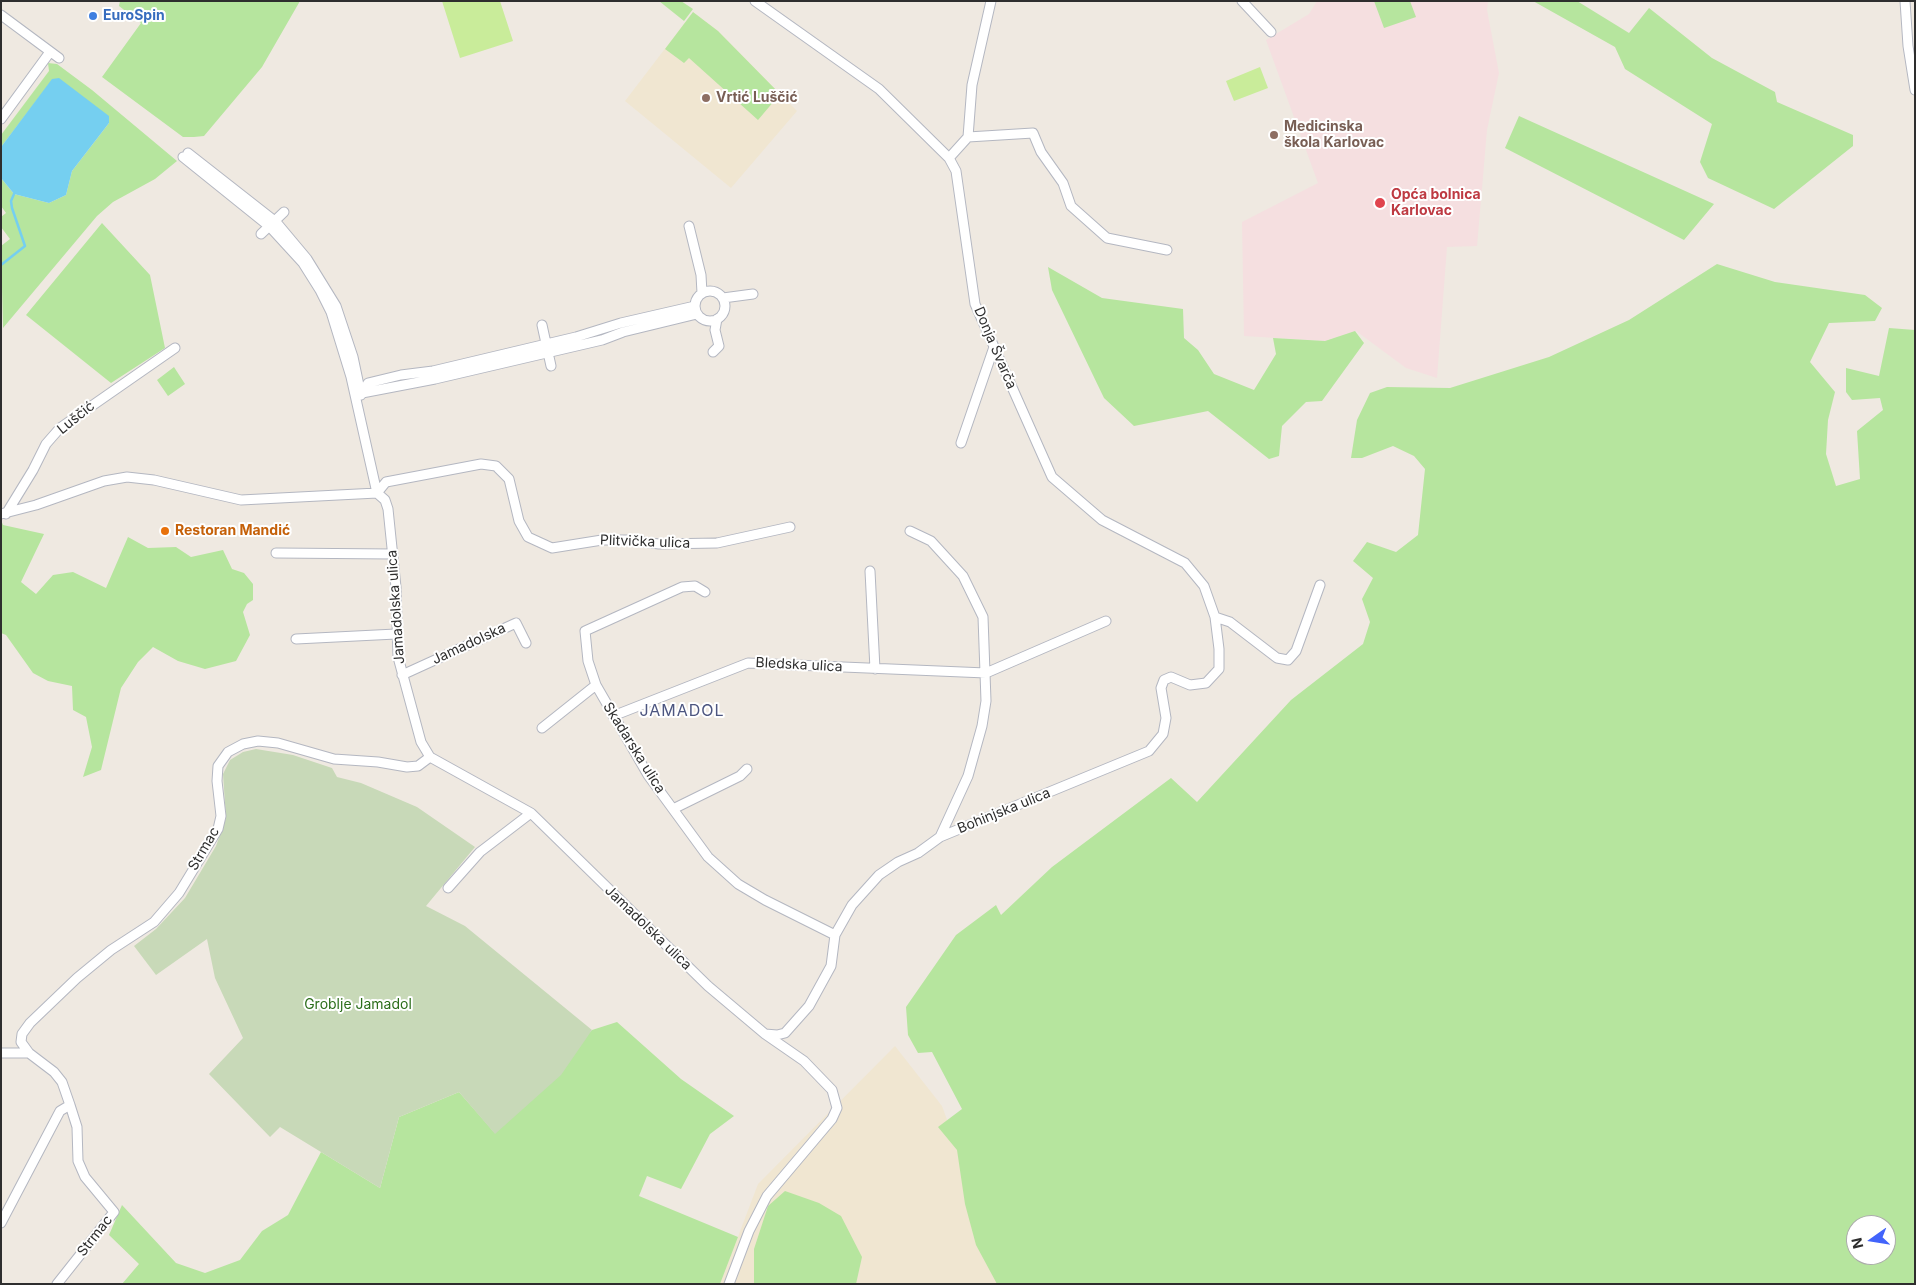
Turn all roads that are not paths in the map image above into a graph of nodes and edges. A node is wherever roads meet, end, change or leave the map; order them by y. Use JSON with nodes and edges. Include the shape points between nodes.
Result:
{"nodes":[{"id":1,"x":755,"y":1,"type":"edge"},
{"id":2,"x":991,"y":1,"type":"edge"},
{"id":3,"x":1242,"y":1,"type":"edge"},
{"id":4,"x":1905,"y":1,"type":"edge"},
{"id":5,"x":1,"y":15,"type":"edge"},
{"id":6,"x":1271,"y":32,"type":"dead end"},
{"id":7,"x":50,"y":52,"type":"junction"},
{"id":8,"x":59,"y":58,"type":"dead end"},
{"id":9,"x":1915,"y":90,"type":"edge"},
{"id":10,"x":1,"y":119,"type":"edge"},
{"id":11,"x":968,"y":137,"type":"junction"},
{"id":12,"x":185,"y":155,"type":"dead end"},
{"id":13,"x":949,"y":158,"type":"junction"},
{"id":14,"x":284,"y":212,"type":"dead end"},
{"id":15,"x":273,"y":224,"type":"junction"},
{"id":16,"x":689,"y":226,"type":"dead end"},
{"id":17,"x":260,"y":234,"type":"dead end"},
{"id":18,"x":1166,"y":250,"type":"dead end"},
{"id":19,"x":706,"y":292,"type":"junction"},
{"id":20,"x":753,"y":294,"type":"dead end"},
{"id":21,"x":724,"y":302,"type":"junction"},
{"id":22,"x":696,"y":310,"type":"junction"},
{"id":23,"x":713,"y":320,"type":"junction"},
{"id":24,"x":542,"y":325,"type":"dead end"},
{"id":25,"x":174,"y":348,"type":"dead end"},
{"id":26,"x":547,"y":348,"type":"junction"},
{"id":27,"x":994,"y":348,"type":"junction"},
{"id":28,"x":714,"y":352,"type":"dead end"},
{"id":29,"x":551,"y":366,"type":"dead end"},
{"id":30,"x":358,"y":375,"type":"junction"},
{"id":31,"x":368,"y":383,"type":"junction"},
{"id":32,"x":354,"y":387,"type":"junction"},
{"id":33,"x":362,"y":393,"type":"junction"},
{"id":34,"x":360,"y":412,"type":"junction"},
{"id":35,"x":961,"y":443,"type":"dead end"},
{"id":36,"x":377,"y":493,"type":"junction"},
{"id":37,"x":3,"y":514,"type":"edge"},
{"id":38,"x":790,"y":527,"type":"dead end"},
{"id":39,"x":910,"y":531,"type":"dead end"},
{"id":40,"x":276,"y":553,"type":"dead end"},
{"id":41,"x":392,"y":554,"type":"junction"},
{"id":42,"x":870,"y":571,"type":"dead end"},
{"id":43,"x":1320,"y":585,"type":"dead end"},
{"id":44,"x":705,"y":592,"type":"dead end"},
{"id":45,"x":1215,"y":617,"type":"junction"},
{"id":46,"x":1106,"y":621,"type":"dead end"},
{"id":47,"x":396,"y":634,"type":"junction"},
{"id":48,"x":296,"y":639,"type":"dead end"},
{"id":49,"x":526,"y":643,"type":"dead end"},
{"id":50,"x":875,"y":669,"type":"junction"},
{"id":51,"x":986,"y":673,"type":"junction"},
{"id":52,"x":402,"y":675,"type":"junction"},
{"id":53,"x":596,"y":685,"type":"junction"},
{"id":54,"x":613,"y":716,"type":"junction"},
{"id":55,"x":542,"y":728,"type":"dead end"},
{"id":56,"x":430,"y":757,"type":"junction"},
{"id":57,"x":746,"y":769,"type":"dead end"},
{"id":58,"x":673,"y":809,"type":"junction"},
{"id":59,"x":531,"y":813,"type":"junction"},
{"id":60,"x":940,"y":837,"type":"junction"},
{"id":61,"x":448,"y":888,"type":"dead end"},
{"id":62,"x":835,"y":935,"type":"junction"},
{"id":63,"x":765,"y":1034,"type":"junction"},
{"id":64,"x":1,"y":1053,"type":"edge"},
{"id":65,"x":29,"y":1053,"type":"junction"},
{"id":66,"x":70,"y":1105,"type":"junction"},
{"id":67,"x":1,"y":1223,"type":"edge"},
{"id":68,"x":57,"y":1284,"type":"edge"},
{"id":69,"x":729,"y":1284,"type":"edge"}],
"edges":[{"from":1,"to":13,"type":"street","via":[[879,89]]},
{"from":2,"to":11,"type":"street","via":[[972,84]]},
{"from":3,"to":6,"type":"street"},
{"from":4,"to":9,"type":"street"},
{"from":5,"to":7,"type":"street"},
{"from":7,"to":8,"type":"street"},
{"from":7,"to":10,"type":"street"},
{"from":11,"to":13,"type":"street"},
{"from":11,"to":18,"type":"street","via":[[1033,133],[1041,152],[1063,183],[1071,206],[1107,238]]},
{"from":12,"to":15,"type":"street"},
{"from":13,"to":27,"type":"street","name":"Donja Švarča","via":[[956,171],[976,304]]},
{"from":14,"to":15,"type":"street"},
{"from":15,"to":17,"type":"street"},
{"from":15,"to":30,"type":"street","via":[[307,259],[326,287],[345,330]]},
{"from":15,"to":32,"type":"street","name":"Jamadolska ulica","via":[[303,263],[332,312]]},
{"from":16,"to":19,"type":"street"},
{"from":19,"to":21,"type":"street","via":[[718,292]]},
{"from":19,"to":22,"type":"street","via":[[697,297]]},
{"from":20,"to":21,"type":"street"},
{"from":21,"to":23,"type":"street"},
{"from":22,"to":23,"type":"street"},
{"from":22,"to":26,"type":"street"},
{"from":23,"to":28,"type":"street","via":[[718,346]]},
{"from":24,"to":26,"type":"street"},
{"from":25,"to":37,"type":"street","name":"Luščić","via":[[60,428],[46,444],[34,470]]},
{"from":26,"to":29,"type":"street"},
{"from":26,"to":31,"type":"street"},
{"from":26,"to":33,"type":"street","via":[[435,379]]},
{"from":27,"to":35,"type":"street"},
{"from":27,"to":45,"type":"street","name":"Donja Švarča","via":[[1052,477],[1102,520],[1185,563],[1204,586]]},
{"from":30,"to":31,"type":"street"},
{"from":30,"to":33,"type":"street"},
{"from":31,"to":33,"type":"street"},
{"from":32,"to":33,"type":"street"},
{"from":32,"to":34,"type":"street","name":"Jamadolska ulica"},
{"from":33,"to":34,"type":"street"},
{"from":34,"to":36,"type":"street","name":"Jamadolska ulica"},
{"from":36,"to":37,"type":"street","via":[[241,500],[127,477],[104,481]]},
{"from":36,"to":38,"type":"street","name":"Plitvička ulica","via":[[386,482],[481,464],[496,466],[509,479],[520,521],[528,537],[552,548],[602,540],[659,544],[717,543]]},
{"from":36,"to":41,"type":"street","name":"Jamadolska ulica","via":[[388,509]]},
{"from":39,"to":51,"type":"street","via":[[931,541],[963,576],[983,617]]},
{"from":40,"to":41,"type":"street"},
{"from":41,"to":47,"type":"street","name":"Jamadolska ulica"},
{"from":42,"to":50,"type":"street"},
{"from":43,"to":45,"type":"street","via":[[1296,651],[1288,660],[1277,658],[1230,622]]},
{"from":44,"to":53,"type":"street","name":"Skadarska ulica","via":[[695,586],[682,587],[585,631],[588,661]]},
{"from":45,"to":60,"type":"street","name":"Bohinjska ulica","via":[[1219,669],[1206,683],[1190,685],[1171,677],[1164,680],[1161,688],[1166,718],[1163,734],[1150,751]]},
{"from":46,"to":51,"type":"street","name":"Bledska ulica"},
{"from":47,"to":48,"type":"street"},
{"from":47,"to":52,"type":"street","name":"Jamadolska ulica"},
{"from":49,"to":52,"type":"street","name":"Jamadolska","via":[[516,623]]},
{"from":50,"to":51,"type":"street","name":"Bledska ulica"},
{"from":50,"to":54,"type":"street","name":"Bledska ulica","via":[[748,663]]},
{"from":51,"to":60,"type":"street","via":[[986,701],[976,752]]},
{"from":52,"to":56,"type":"street","name":"Jamadolska ulica","via":[[421,742]]},
{"from":53,"to":54,"type":"street","name":"Skadarska ulica"},
{"from":53,"to":55,"type":"street"},
{"from":54,"to":58,"type":"street","name":"Skadarska ulica","via":[[648,775]]},
{"from":56,"to":59,"type":"street","name":"Jamadolska ulica"},
{"from":56,"to":65,"type":"street","name":"Strmac","via":[[418,766],[407,768],[334,759],[278,743],[258,741],[228,752],[218,766],[221,816],[218,829],[178,893],[154,922],[104,956],[30,1023],[22,1034],[21,1042]]},
{"from":57,"to":58,"type":"street","name":"Skadarska ulica","via":[[740,776]]},
{"from":58,"to":62,"type":"street","name":"Skadarska ulica","via":[[708,857],[738,884]]},
{"from":59,"to":61,"type":"street","via":[[480,852]]},
{"from":59,"to":63,"type":"street","name":"Jamadolska ulica","via":[[666,946]]},
{"from":60,"to":62,"type":"street","name":"Bohinjska ulica","via":[[879,874],[852,905]]},
{"from":62,"to":63,"type":"street","name":"Bohinjska ulica","via":[[831,966],[809,1006],[785,1033]]},
{"from":63,"to":69,"type":"street","name":"Jamadolska ulica","via":[[823,1078],[832,1090],[837,1108],[814,1142],[767,1196],[749,1231]]},
{"from":64,"to":65,"type":"street"},
{"from":65,"to":66,"type":"street","name":"Strmac","via":[[62,1082]]},
{"from":66,"to":67,"type":"street","via":[[60,1110]]},
{"from":66,"to":68,"type":"street","name":"Strmac","via":[[77,1127],[78,1161],[84,1177],[114,1212]]}]}
